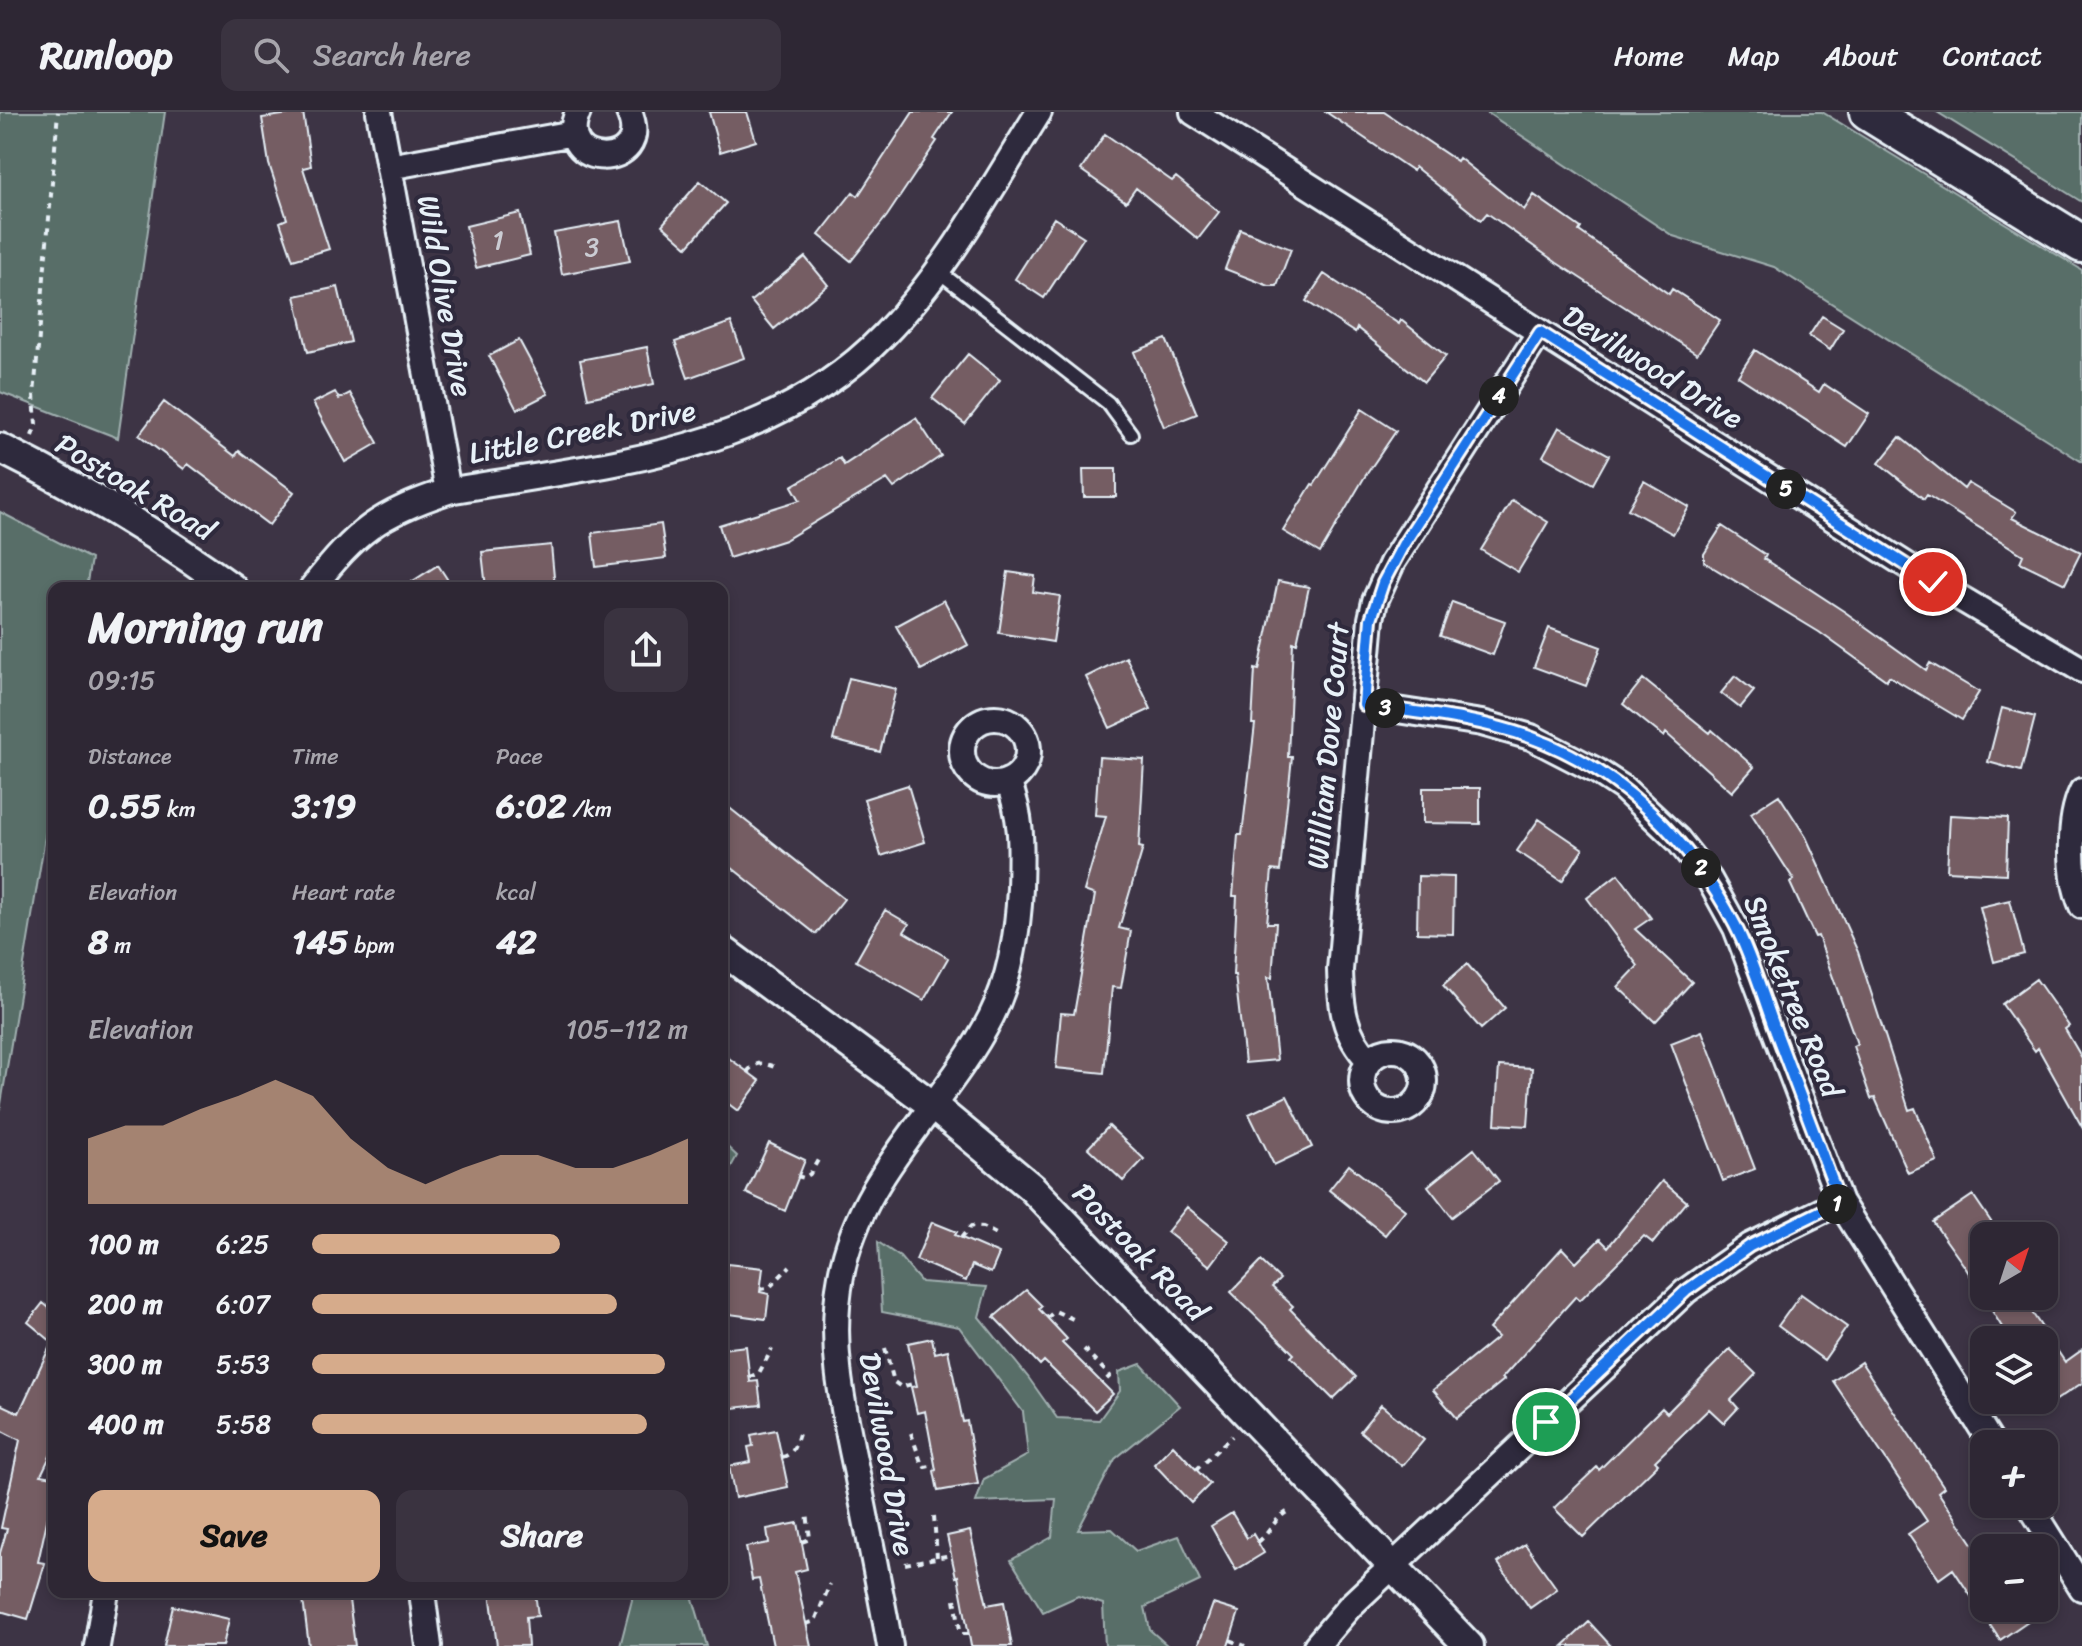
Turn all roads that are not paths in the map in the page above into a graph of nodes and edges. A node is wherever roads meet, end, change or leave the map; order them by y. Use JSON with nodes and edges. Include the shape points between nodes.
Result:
{"nodes":[{"id":1,"x":379,"y":112,"type":"edge"},
{"id":2,"x":629,"y":112,"type":"edge"},
{"id":3,"x":1039,"y":112,"type":"edge"},
{"id":4,"x":1193,"y":112,"type":"edge"},
{"id":5,"x":1868,"y":112,"type":"edge"},
{"id":6,"x":576,"y":122,"type":"edge"},
{"id":7,"x":389,"y":167,"type":"junction"},
{"id":8,"x":2082,"y":244,"type":"edge"},
{"id":9,"x":938,"y":271,"type":"junction"},
{"id":10,"x":1540,"y":332,"type":"junction"},
{"id":11,"x":1131,"y":434,"type":"dead end"},
{"id":12,"x":11,"y":453,"type":"edge"},
{"id":13,"x":448,"y":491,"type":"junction"},
{"id":14,"x":224,"y":582,"type":"edge"},
{"id":15,"x":317,"y":582,"type":"edge"},
{"id":16,"x":2082,"y":670,"type":"edge"},
{"id":17,"x":1364,"y":705,"type":"junction"},
{"id":18,"x":1008,"y":781,"type":"dead end"},
{"id":19,"x":2082,"y":791,"type":"edge"},
{"id":20,"x":2082,"y":906,"type":"edge"},
{"id":21,"x":728,"y":954,"type":"edge"},
{"id":22,"x":1369,"y":1060,"type":"dead end"},
{"id":23,"x":932,"y":1105,"type":"junction"},
{"id":24,"x":1840,"y":1202,"type":"junction"},
{"id":25,"x":1983,"y":1430,"type":"edge"},
{"id":26,"x":2038,"y":1518,"type":"edge"},
{"id":27,"x":1393,"y":1566,"type":"junction"},
{"id":28,"x":2082,"y":1588,"type":"edge"},
{"id":29,"x":105,"y":1598,"type":"edge"},
{"id":30,"x":423,"y":1598,"type":"edge"},
{"id":31,"x":97,"y":1646,"type":"edge"},
{"id":32,"x":429,"y":1646,"type":"edge"},
{"id":33,"x":890,"y":1646,"type":"edge"},
{"id":34,"x":1316,"y":1646,"type":"edge"},
{"id":35,"x":1469,"y":1646,"type":"edge"}],
"edges":[{"from":1,"to":7,"type":"street","name":"Wild Olive Drive"},
{"from":2,"to":6,"type":"street","via":[[633,134],[623,151],[603,158],[584,151]]},
{"from":3,"to":9,"type":"street","name":"Little Creek Drive"},
{"from":4,"to":10,"type":"street","name":"Devilwood Drive"},
{"from":5,"to":8,"type":"main road"},
{"from":6,"to":7,"type":"street"},
{"from":7,"to":13,"type":"street","name":"Wild Olive Drive"},
{"from":9,"to":11,"type":"lane","via":[[1108,403]]},
{"from":9,"to":13,"type":"street","name":"Little Creek Drive","via":[[859,359],[768,417],[717,439],[663,453]]},
{"from":10,"to":16,"type":"street","name":"Devilwood Drive","via":[[1919,574]]},
{"from":10,"to":17,"type":"street","name":"William Dove Court","via":[[1387,573],[1371,619]]},
{"from":12,"to":14,"type":"street","name":"Postoak Road"},
{"from":13,"to":15,"type":"street","name":"Little Creek Drive","via":[[385,515],[344,548]]},
{"from":17,"to":22,"type":"street","name":"William Dove Court","via":[[1340,970],[1348,1031]]},
{"from":17,"to":24,"type":"street","name":"Smoketree Road","via":[[1482,723],[1531,737],[1623,788],[1678,840],[1709,879],[1736,928]]},
{"from":18,"to":23,"type":"street","name":"Devilwood Drive","via":[[1022,832],[1013,954],[977,1042]]},
{"from":19,"to":20,"type":"street","via":[[2071,851]]},
{"from":21,"to":23,"type":"street","name":"Postoak Road"},
{"from":23,"to":27,"type":"street","name":"Postoak Road","via":[[1032,1188]]},
{"from":23,"to":33,"type":"street","name":"Devilwood Drive","via":[[860,1214],[836,1305],[840,1389]]},
{"from":24,"to":25,"type":"street","name":"Smoketree Road"},
{"from":24,"to":27,"type":"street","via":[[1750,1246],[1686,1291]]},
{"from":26,"to":28,"type":"street"},
{"from":27,"to":34,"type":"street"},
{"from":27,"to":35,"type":"street","name":"Postoak Road"},
{"from":29,"to":31,"type":"street"},
{"from":30,"to":32,"type":"street"}]}
